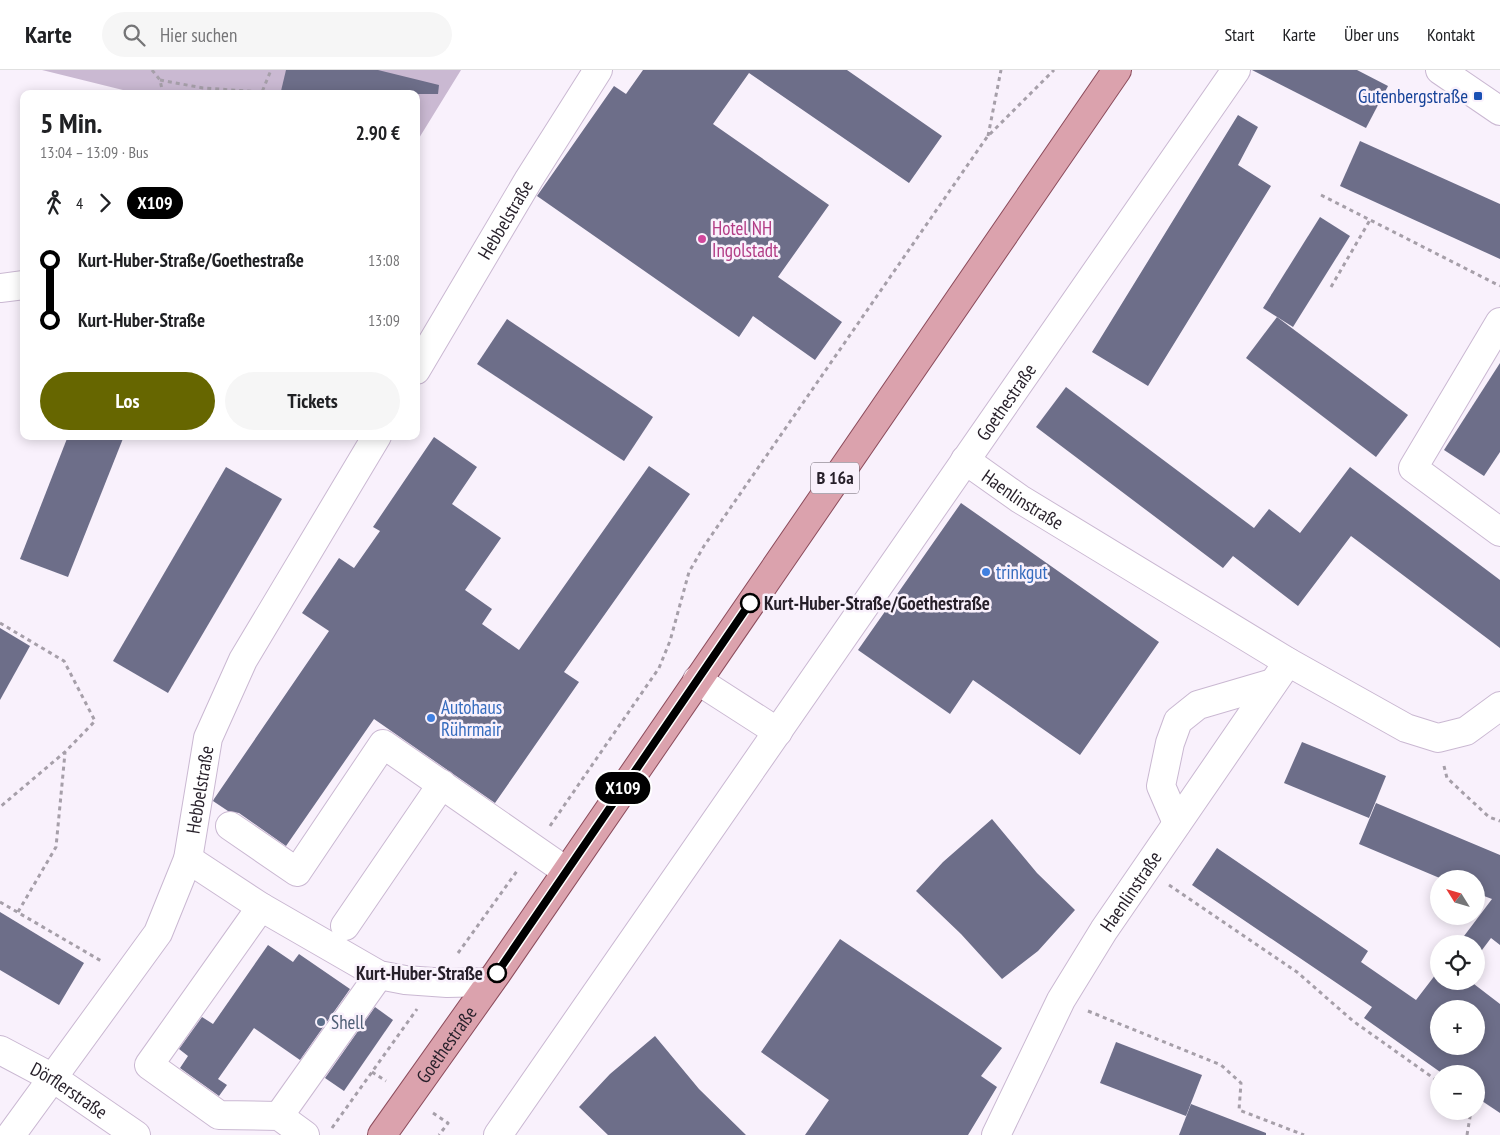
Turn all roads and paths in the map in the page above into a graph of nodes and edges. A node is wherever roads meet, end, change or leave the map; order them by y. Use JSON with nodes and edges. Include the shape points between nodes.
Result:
{"nodes":[{"id":1,"x":152,"y":70,"type":"edge"},
{"id":2,"x":271,"y":70,"type":"edge"},
{"id":3,"x":598,"y":70,"type":"edge"},
{"id":4,"x":1001,"y":70,"type":"edge"},
{"id":5,"x":1054,"y":70,"type":"edge"},
{"id":6,"x":1117,"y":70,"type":"edge"},
{"id":7,"x":1236,"y":70,"type":"edge"},
{"id":8,"x":1440,"y":70,"type":"edge"},
{"id":9,"x":160,"y":80,"type":"junction"},
{"id":10,"x":162,"y":90,"type":"edge"},
{"id":11,"x":232,"y":90,"type":"edge"},
{"id":12,"x":263,"y":90,"type":"edge"},
{"id":13,"x":1500,"y":111,"type":"edge"},
{"id":14,"x":987,"y":137,"type":"junction"},
{"id":15,"x":1321,"y":195,"type":"dead end"},
{"id":16,"x":1370,"y":220,"type":"junction"},
{"id":17,"x":20,"y":285,"type":"edge"},
{"id":18,"x":1500,"y":286,"type":"edge"},
{"id":19,"x":1331,"y":287,"type":"dead end"},
{"id":20,"x":0,"y":288,"type":"edge"},
{"id":21,"x":1500,"y":322,"type":"edge"},
{"id":22,"x":420,"y":363,"type":"edge"},
{"id":23,"x":375,"y":440,"type":"edge"},
{"id":24,"x":965,"y":460,"type":"junction"},
{"id":25,"x":1500,"y":532,"type":"edge"},
{"id":26,"x":0,"y":623,"type":"edge"},
{"id":27,"x":1281,"y":672,"type":"junction"},
{"id":28,"x":697,"y":680,"type":"junction"},
{"id":29,"x":1500,"y":706,"type":"edge"},
{"id":30,"x":778,"y":732,"type":"junction"},
{"id":31,"x":1438,"y":738,"type":"junction"},
{"id":32,"x":65,"y":752,"type":"junction"},
{"id":33,"x":442,"y":784,"type":"junction"},
{"id":34,"x":0,"y":807,"type":"edge"},
{"id":35,"x":1500,"y":821,"type":"edge"},
{"id":36,"x":1177,"y":822,"type":"junction"},
{"id":37,"x":230,"y":826,"type":"dead end"},
{"id":38,"x":534,"y":848,"type":"junction"},
{"id":39,"x":188,"y":859,"type":"junction"},
{"id":40,"x":1145,"y":868,"type":"junction"},
{"id":41,"x":566,"y":871,"type":"junction"},
{"id":42,"x":0,"y":902,"type":"edge"},
{"id":43,"x":261,"y":907,"type":"junction"},
{"id":44,"x":18,"y":912,"type":"junction"},
{"id":45,"x":345,"y":926,"type":"dead end"},
{"id":46,"x":380,"y":975,"type":"junction"},
{"id":47,"x":127,"y":976,"type":"junction"},
{"id":48,"x":437,"y":982,"type":"junction"},
{"id":49,"x":490,"y":982,"type":"junction"},
{"id":50,"x":1061,"y":1000,"type":"junction"},
{"id":51,"x":0,"y":1050,"type":"edge"},
{"id":52,"x":1430,"y":1076,"type":"edge"},
{"id":53,"x":53,"y":1078,"type":"junction"},
{"id":54,"x":279,"y":1116,"type":"junction"},
{"id":55,"x":1470,"y":1120,"type":"edge"},
{"id":56,"x":11,"y":1135,"type":"edge"},
{"id":57,"x":136,"y":1135,"type":"edge"},
{"id":58,"x":305,"y":1135,"type":"edge"},
{"id":59,"x":327,"y":1135,"type":"edge"},
{"id":60,"x":382,"y":1135,"type":"edge"},
{"id":61,"x":498,"y":1135,"type":"edge"},
{"id":62,"x":996,"y":1135,"type":"edge"},
{"id":63,"x":1304,"y":1135,"type":"edge"},
{"id":64,"x":1467,"y":1135,"type":"edge"}],
"edges":[{"from":1,"to":9,"type":"path"},
{"from":2,"to":12,"type":"path"},
{"from":3,"to":22,"type":"street","name":"Hebbelstraße","via":[[528,179]]},
{"from":4,"to":14,"type":"path"},
{"from":5,"to":14,"type":"path"},
{"from":6,"to":28,"type":"main road","name":"Goethestraße","number":"B 16a"},
{"from":7,"to":24,"type":"street","name":"Goethestraße"},
{"from":8,"to":13,"type":"street"},
{"from":9,"to":10,"type":"path"},
{"from":9,"to":11,"type":"path"},
{"from":14,"to":38,"type":"path","via":[[704,546],[689,572],[659,668]]},
{"from":15,"to":16,"type":"path"},
{"from":16,"to":18,"type":"path"},
{"from":16,"to":19,"type":"path"},
{"from":17,"to":20,"type":"street"},
{"from":21,"to":25,"type":"street","via":[[1412,468]]},
{"from":23,"to":39,"type":"street","name":"Hebbelstraße","via":[[243,660],[208,738]]},
{"from":24,"to":27,"type":"street","name":"Haenlinstraße","via":[[1020,500]]},
{"from":24,"to":30,"type":"street","name":"Goethestraße"},
{"from":26,"to":32,"type":"path","via":[[64,661],[95,721]]},
{"from":27,"to":31,"type":"street","name":"Haenlinstraße","via":[[1406,728]]},
{"from":27,"to":36,"type":"street","name":"Haenlinstraße"},
{"from":27,"to":36,"type":"street","via":[[1198,705],[1178,721],[1161,786]]},
{"from":28,"to":30,"type":"street"},
{"from":28,"to":41,"type":"main road","name":"Goethestraße","number":"B 16a"},
{"from":29,"to":31,"type":"street","via":[[1466,731]]},
{"from":30,"to":61,"type":"street","name":"Goethestraße"},
{"from":31,"to":35,"type":"path","via":[[1447,778],[1489,817]]},
{"from":32,"to":34,"type":"path"},
{"from":32,"to":44,"type":"path","via":[[56,847]]},
{"from":33,"to":37,"type":"street","via":[[383,744],[297,872]]},
{"from":33,"to":38,"type":"street"},
{"from":33,"to":45,"type":"street"},
{"from":36,"to":40,"type":"street","name":"Haenlinstraße"},
{"from":38,"to":41,"type":"street"},
{"from":38,"to":48,"type":"path"},
{"from":39,"to":43,"type":"street"},
{"from":39,"to":47,"type":"street","name":"Hebbelstraße","via":[[158,933]]},
{"from":40,"to":50,"type":"street","name":"Haenlinstraße"},
{"from":40,"to":52,"type":"path","via":[[1297,972],[1353,1022]]},
{"from":41,"to":49,"type":"main road","name":"Goethestraße","number":"B 16a"},
{"from":42,"to":44,"type":"path"},
{"from":43,"to":46,"type":"street"},
{"from":43,"to":54,"type":"street","via":[[149,1065],[219,1115]]},
{"from":44,"to":47,"type":"path"},
{"from":46,"to":48,"type":"street"},
{"from":46,"to":54,"type":"street"},
{"from":47,"to":53,"type":"street","name":"Hebbelstraße"},
{"from":48,"to":49,"type":"street"},
{"from":48,"to":59,"type":"path"},
{"from":49,"to":60,"type":"main road","name":"Goethestraße","number":"B 16a"},
{"from":50,"to":62,"type":"street","name":"Haenlinstraße"},
{"from":50,"to":63,"type":"path","via":[[1221,1065],[1241,1083],[1239,1110]]},
{"from":51,"to":53,"type":"street","name":"Dörflerstraße"},
{"from":53,"to":56,"type":"street","name":"Hebbelstraße"},
{"from":53,"to":57,"type":"street","name":"Dörflerstraße"},
{"from":54,"to":58,"type":"street"},
{"from":55,"to":64,"type":"path"}]}
